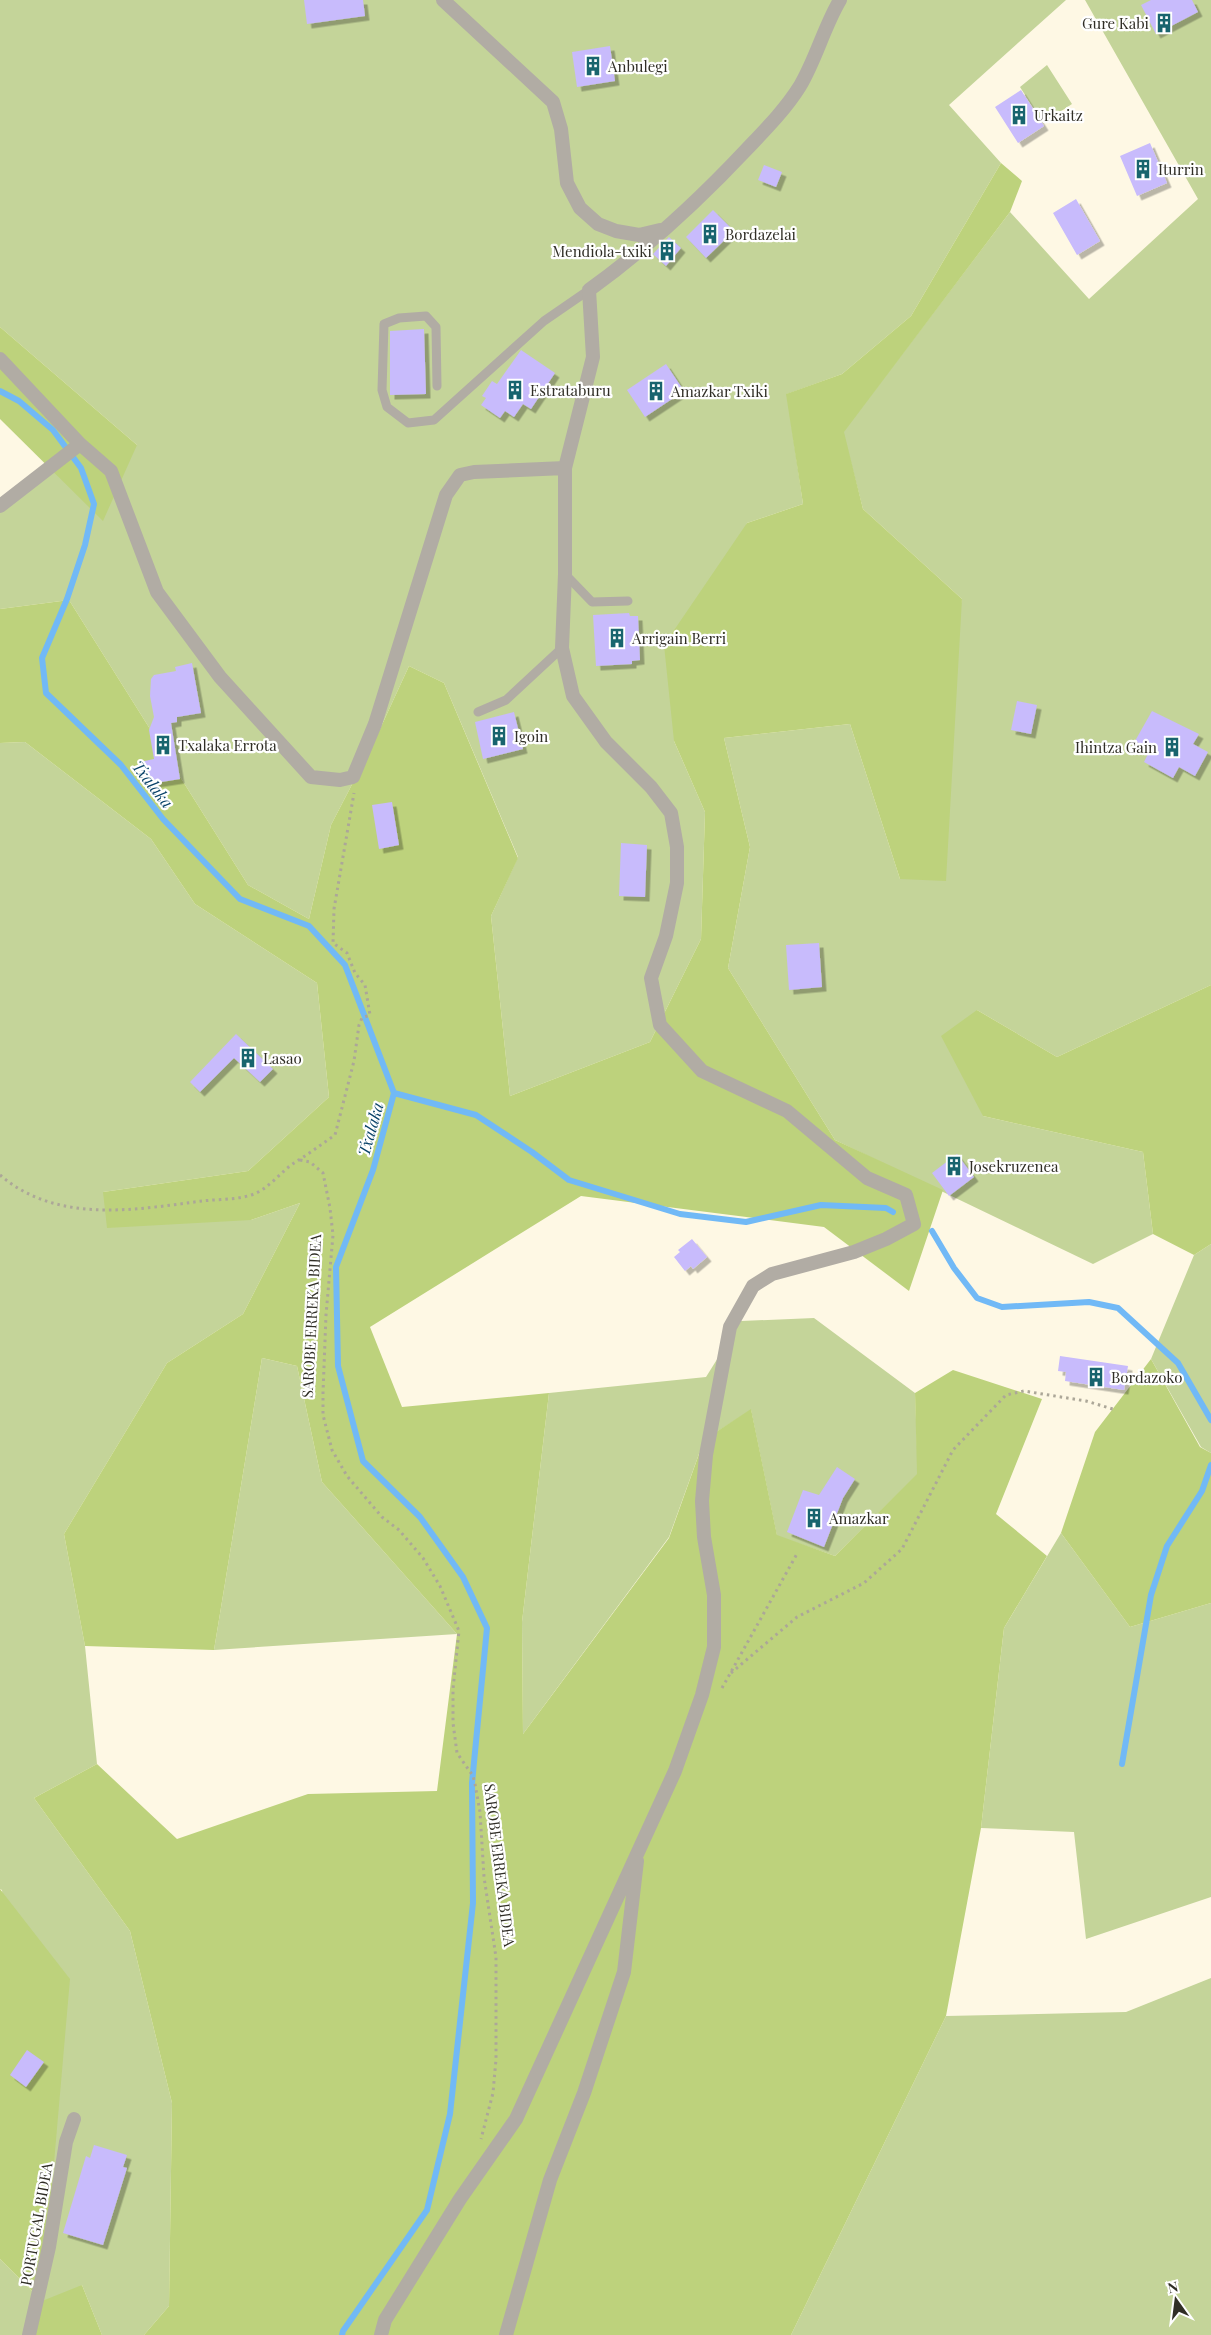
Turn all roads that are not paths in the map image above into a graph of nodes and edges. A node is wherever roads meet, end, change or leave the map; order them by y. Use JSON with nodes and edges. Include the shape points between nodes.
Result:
{"nodes":[{"id":1,"x":443,"y":0,"type":"edge"},
{"id":2,"x":840,"y":0,"type":"edge"},
{"id":3,"x":662,"y":230,"type":"junction"},
{"id":4,"x":589,"y":290,"type":"junction"},
{"id":5,"x":0,"y":360,"type":"edge"},
{"id":6,"x":437,"y":386,"type":"dead end"},
{"id":7,"x":77,"y":446,"type":"junction"},
{"id":8,"x":565,"y":468,"type":"junction"},
{"id":9,"x":0,"y":506,"type":"edge"},
{"id":10,"x":565,"y":574,"type":"junction"},
{"id":11,"x":628,"y":601,"type":"dead end"},
{"id":12,"x":562,"y":648,"type":"junction"},
{"id":13,"x":478,"y":712,"type":"dead end"},
{"id":14,"x":638,"y":1849,"type":"junction"},
{"id":15,"x":74,"y":2119,"type":"dead end"},
{"id":16,"x":29,"y":2335,"type":"edge"},
{"id":17,"x":381,"y":2335,"type":"edge"},
{"id":18,"x":506,"y":2335,"type":"edge"}],
"edges":[{"from":1,"to":3,"type":"street","via":[[553,102],[561,129],[567,183],[580,208],[598,224],[616,231],[639,235]]},
{"from":2,"to":3,"type":"street","via":[[800,85],[781,113],[686,211]]},
{"from":3,"to":4,"type":"street"},
{"from":4,"to":6,"type":"lane","via":[[544,321],[434,420],[408,423],[387,407],[382,390],[384,324],[399,318],[426,316],[436,327]]},
{"from":4,"to":8,"type":"street","via":[[593,357]]},
{"from":5,"to":7,"type":"street"},
{"from":7,"to":8,"type":"street","via":[[111,471],[157,592],[220,677],[311,777],[340,780],[353,777],[375,724],[446,495],[460,475]]},
{"from":7,"to":9,"type":"street"},
{"from":8,"to":10,"type":"street"},
{"from":10,"to":11,"type":"lane","via":[[592,602]]},
{"from":10,"to":12,"type":"street"},
{"from":12,"to":13,"type":"lane","via":[[506,700]]},
{"from":12,"to":14,"type":"street","via":[[573,696],[606,742],[651,787],[671,813],[677,847],[677,883],[666,936],[651,978],[660,1025],[702,1070],[788,1111],[867,1178],[906,1195],[914,1224],[886,1240],[854,1252],[772,1274],[753,1286],[730,1327],[706,1455],[702,1501],[704,1537],[714,1595],[714,1647],[702,1694],[675,1771]]},
{"from":14,"to":17,"type":"street","via":[[516,2119],[384,2320]]},
{"from":14,"to":18,"type":"street","via":[[624,1972],[584,2093],[550,2180]]},
{"from":15,"to":16,"type":"street","name":"PORTUGAL BIDEA","via":[[66,2142],[49,2247]]}]}
